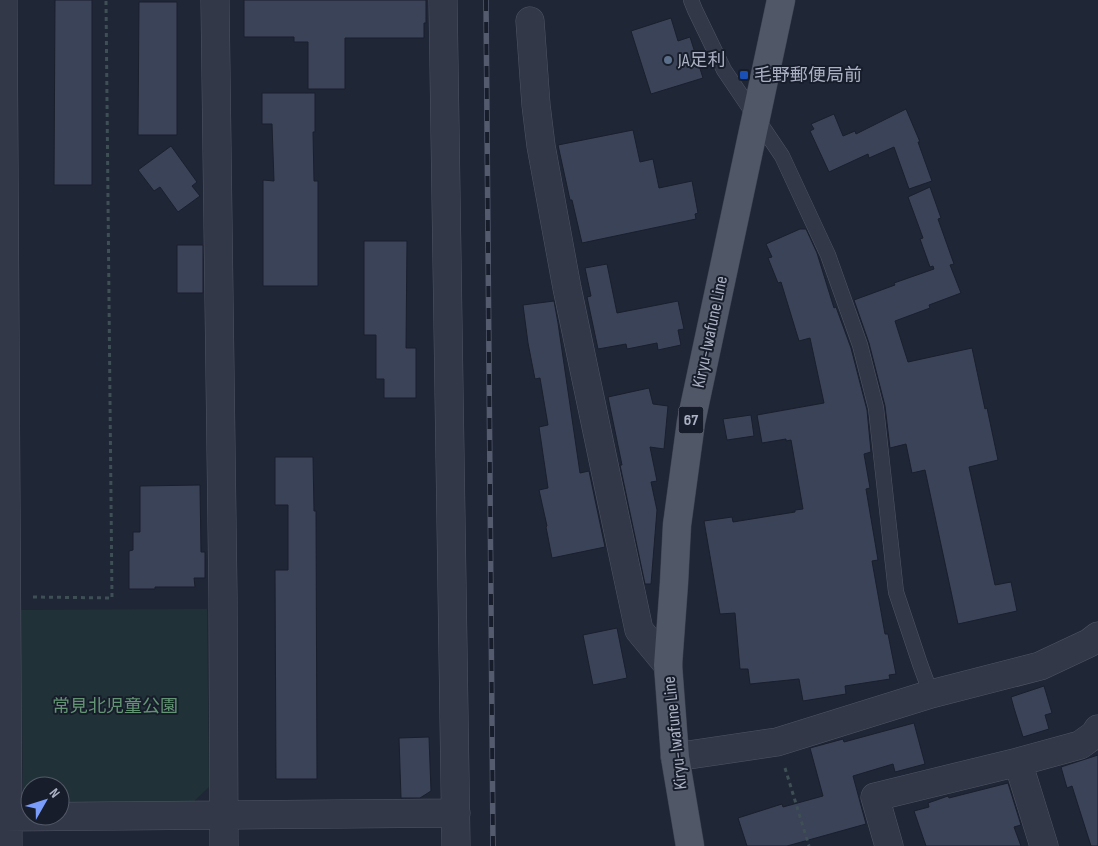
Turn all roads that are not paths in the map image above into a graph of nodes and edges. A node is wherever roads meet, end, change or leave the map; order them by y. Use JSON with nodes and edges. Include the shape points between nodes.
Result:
{"nodes":[{"id":1,"x":3,"y":0,"type":"edge"},
{"id":2,"x":215,"y":0,"type":"edge"},
{"id":3,"x":443,"y":0,"type":"edge"},
{"id":4,"x":691,"y":0,"type":"edge"},
{"id":5,"x":781,"y":0,"type":"edge"},
{"id":6,"x":530,"y":20,"type":"dead end"},
{"id":7,"x":756,"y":117,"type":"junction"},
{"id":8,"x":1095,"y":648,"type":"edge"},
{"id":9,"x":668,"y":665,"type":"junction"},
{"id":10,"x":931,"y":694,"type":"junction"},
{"id":11,"x":1098,"y":729,"type":"edge"},
{"id":12,"x":675,"y":757,"type":"junction"},
{"id":13,"x":1018,"y":762,"type":"junction"},
{"id":14,"x":456,"y":813,"type":"junction"},
{"id":15,"x":224,"y":815,"type":"junction"},
{"id":16,"x":4,"y":817,"type":"edge"},
{"id":17,"x":8,"y":846,"type":"edge"},
{"id":18,"x":224,"y":846,"type":"edge"},
{"id":19,"x":456,"y":846,"type":"edge"},
{"id":20,"x":690,"y":846,"type":"edge"},
{"id":21,"x":890,"y":846,"type":"edge"},
{"id":22,"x":1044,"y":846,"type":"edge"}],
"edges":[{"from":1,"to":16,"type":"street","via":[[7,596]]},
{"from":2,"to":15,"type":"street"},
{"from":3,"to":14,"type":"street"},
{"from":4,"to":7,"type":"lane","via":[[724,70]]},
{"from":5,"to":7,"type":"main road","name":"Kiryu-Iwafune Line","number":"67"},
{"from":6,"to":9,"type":"street","via":[[541,146],[612,508],[639,630]]},
{"from":7,"to":9,"type":"main road","name":"Kiryu-Iwafune Line","number":"67","via":[[691,422],[677,525]]},
{"from":7,"to":10,"type":"lane","via":[[782,156],[828,255],[860,345],[876,408],[896,592]]},
{"from":8,"to":10,"type":"street"},
{"from":9,"to":12,"type":"main road","name":"Kiryu-Iwafune Line","number":"67"},
{"from":10,"to":12,"type":"street","via":[[777,742]]},
{"from":11,"to":13,"type":"street","via":[[1080,745]]},
{"from":12,"to":20,"type":"main road","name":"Kiryu-Iwafune Line","number":"67"},
{"from":13,"to":21,"type":"street","via":[[875,797]]},
{"from":13,"to":22,"type":"street"},
{"from":14,"to":15,"type":"street"},
{"from":14,"to":19,"type":"street"},
{"from":15,"to":16,"type":"street"},
{"from":15,"to":18,"type":"street"},
{"from":16,"to":17,"type":"street"}]}
